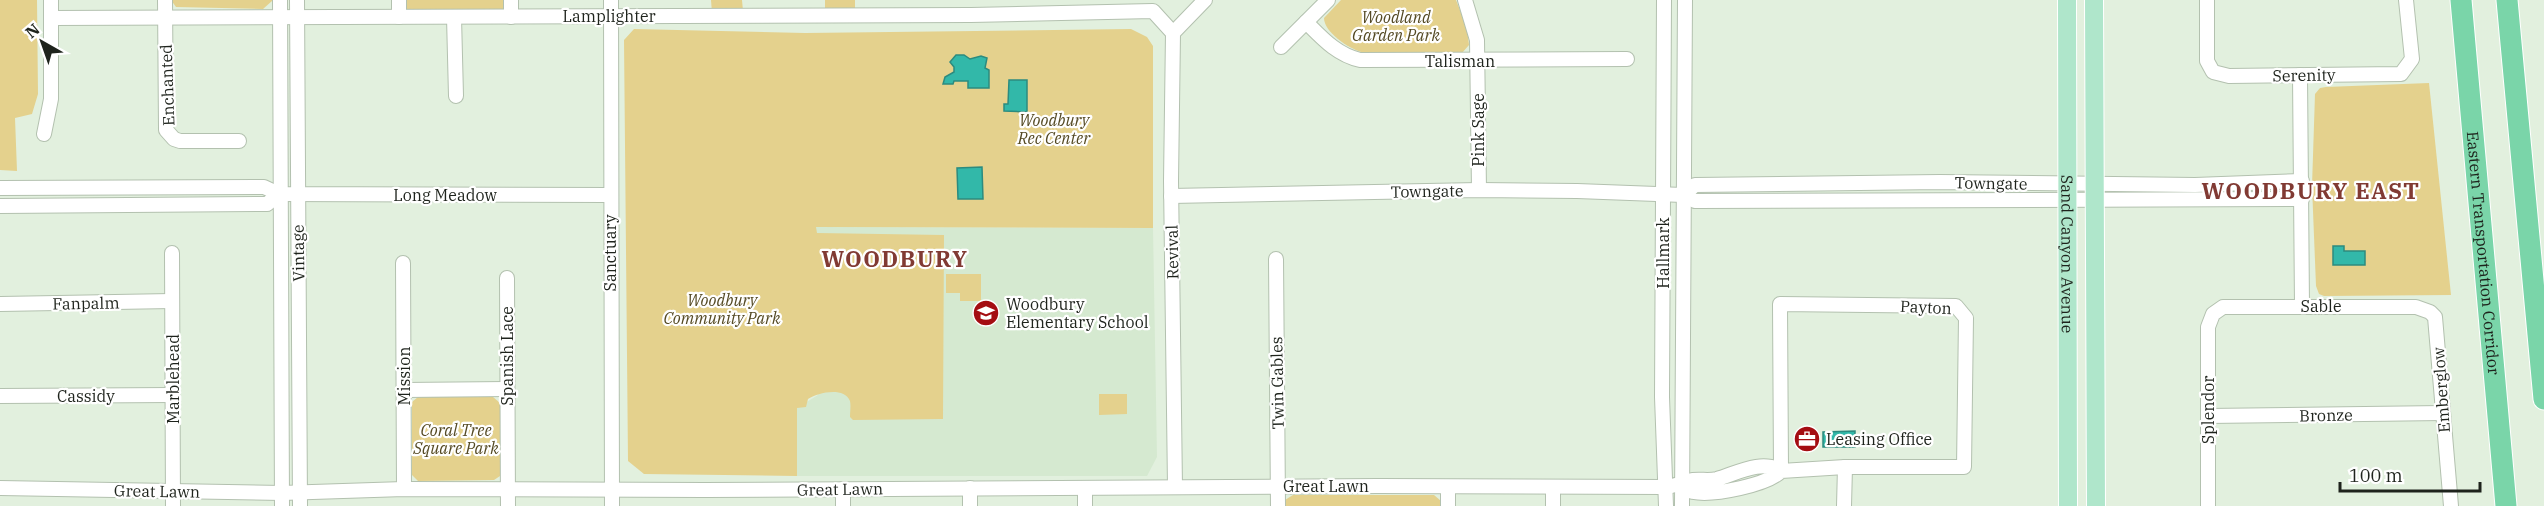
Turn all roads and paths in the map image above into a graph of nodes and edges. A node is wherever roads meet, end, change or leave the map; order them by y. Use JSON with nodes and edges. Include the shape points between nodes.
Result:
{"nodes":[{"id":1,"x":51,"y":0,"type":"edge"},
{"id":2,"x":165,"y":0,"type":"edge"},
{"id":3,"x":280,"y":0,"type":"edge"},
{"id":4,"x":297,"y":0,"type":"edge"},
{"id":5,"x":399,"y":0,"type":"edge"},
{"id":6,"x":511,"y":0,"type":"edge"},
{"id":7,"x":611,"y":0,"type":"edge"},
{"id":8,"x":971,"y":0,"type":"edge"},
{"id":9,"x":1163,"y":0,"type":"edge"},
{"id":10,"x":1205,"y":0,"type":"edge"},
{"id":11,"x":1328,"y":0,"type":"edge"},
{"id":12,"x":1465,"y":0,"type":"edge"},
{"id":13,"x":1664,"y":0,"type":"edge"},
{"id":14,"x":1685,"y":0,"type":"edge"},
{"id":15,"x":2067,"y":0,"type":"edge"},
{"id":16,"x":2094,"y":0,"type":"edge"},
{"id":17,"x":2207,"y":0,"type":"edge"},
{"id":18,"x":2406,"y":0,"type":"edge"},
{"id":19,"x":2455,"y":0,"type":"edge"},
{"id":20,"x":2461,"y":0,"type":"edge"},
{"id":21,"x":2507,"y":0,"type":"edge"},
{"id":22,"x":971,"y":15,"type":"junction"},
{"id":23,"x":611,"y":16,"type":"junction"},
{"id":24,"x":1158,"y":16,"type":"junction"},
{"id":25,"x":280,"y":17,"type":"junction"},
{"id":26,"x":297,"y":17,"type":"junction"},
{"id":27,"x":399,"y":17,"type":"junction"},
{"id":28,"x":454,"y":17,"type":"junction"},
{"id":29,"x":511,"y":17,"type":"junction"},
{"id":30,"x":51,"y":18,"type":"junction"},
{"id":31,"x":165,"y":18,"type":"junction"},
{"id":32,"x":1306,"y":22,"type":"junction"},
{"id":33,"x":1173,"y":33,"type":"junction"},
{"id":34,"x":1281,"y":47,"type":"dead end"},
{"id":35,"x":2465,"y":57,"type":"junction"},
{"id":36,"x":1627,"y":60,"type":"dead end"},
{"id":37,"x":1478,"y":61,"type":"junction"},
{"id":38,"x":2300,"y":75,"type":"junction"},
{"id":39,"x":456,"y":96,"type":"dead end"},
{"id":40,"x":44,"y":134,"type":"dead end"},
{"id":41,"x":239,"y":141,"type":"dead end"},
{"id":42,"x":2302,"y":182,"type":"junction"},
{"id":43,"x":0,"y":188,"type":"edge"},
{"id":44,"x":1479,"y":190,"type":"junction"},
{"id":45,"x":2068,"y":191,"type":"junction"},
{"id":46,"x":2096,"y":191,"type":"junction"},
{"id":47,"x":1662,"y":193,"type":"junction"},
{"id":48,"x":279,"y":194,"type":"junction"},
{"id":49,"x":297,"y":194,"type":"junction"},
{"id":50,"x":610,"y":195,"type":"junction"},
{"id":51,"x":1683,"y":195,"type":"junction"},
{"id":52,"x":1171,"y":196,"type":"junction"},
{"id":53,"x":2302,"y":199,"type":"junction"},
{"id":54,"x":0,"y":206,"type":"edge"},
{"id":55,"x":172,"y":253,"type":"dead end"},
{"id":56,"x":1276,"y":259,"type":"dead end"},
{"id":57,"x":403,"y":263,"type":"dead end"},
{"id":58,"x":507,"y":278,"type":"dead end"},
{"id":59,"x":172,"y":301,"type":"junction"},
{"id":60,"x":0,"y":304,"type":"edge"},
{"id":61,"x":2302,"y":306,"type":"junction"},
{"id":62,"x":2430,"y":312,"type":"joint"},
{"id":63,"x":2213,"y":314,"type":"joint"},
{"id":64,"x":507,"y":389,"type":"junction"},
{"id":65,"x":404,"y":390,"type":"junction"},
{"id":66,"x":173,"y":395,"type":"junction"},
{"id":67,"x":0,"y":396,"type":"edge"},
{"id":68,"x":2544,"y":399,"type":"edge"},
{"id":69,"x":2443,"y":413,"type":"junction"},
{"id":70,"x":2208,"y":416,"type":"junction"},
{"id":71,"x":1845,"y":467,"type":"junction"},
{"id":72,"x":1781,"y":471,"type":"junction"},
{"id":73,"x":1681,"y":485,"type":"junction"},
{"id":74,"x":1278,"y":486,"type":"junction"},
{"id":75,"x":1175,"y":487,"type":"junction"},
{"id":76,"x":1448,"y":487,"type":"junction"},
{"id":77,"x":1553,"y":487,"type":"junction"},
{"id":78,"x":1666,"y":487,"type":"junction"},
{"id":79,"x":0,"y":488,"type":"edge"},
{"id":80,"x":970,"y":488,"type":"junction"},
{"id":81,"x":1085,"y":488,"type":"junction"},
{"id":82,"x":404,"y":489,"type":"junction"},
{"id":83,"x":508,"y":489,"type":"junction"},
{"id":84,"x":612,"y":489,"type":"junction"},
{"id":85,"x":843,"y":489,"type":"junction"},
{"id":86,"x":173,"y":491,"type":"junction"},
{"id":87,"x":282,"y":499,"type":"edge"},
{"id":88,"x":300,"y":499,"type":"edge"},
{"id":89,"x":173,"y":506,"type":"edge"},
{"id":90,"x":508,"y":506,"type":"edge"},
{"id":91,"x":612,"y":506,"type":"edge"},
{"id":92,"x":843,"y":506,"type":"edge"},
{"id":93,"x":970,"y":506,"type":"edge"},
{"id":94,"x":1085,"y":506,"type":"edge"},
{"id":95,"x":1278,"y":506,"type":"edge"},
{"id":96,"x":1448,"y":506,"type":"edge"},
{"id":97,"x":1553,"y":506,"type":"edge"},
{"id":98,"x":1666,"y":506,"type":"edge"},
{"id":99,"x":1682,"y":506,"type":"edge"},
{"id":100,"x":1844,"y":506,"type":"edge"},
{"id":101,"x":2068,"y":506,"type":"edge"},
{"id":102,"x":2097,"y":506,"type":"edge"},
{"id":103,"x":2208,"y":506,"type":"edge"},
{"id":104,"x":2451,"y":506,"type":"edge"},
{"id":105,"x":2506,"y":506,"type":"edge"}],
"edges":[{"from":1,"to":30,"type":"street"},
{"from":2,"to":31,"type":"street","name":"Enchanted"},
{"from":3,"to":25,"type":"street","name":"Vintage"},
{"from":4,"to":26,"type":"street","name":"Vintage"},
{"from":5,"to":27,"type":"street"},
{"from":6,"to":29,"type":"street"},
{"from":7,"to":23,"type":"street","name":"Sanctuary"},
{"from":8,"to":22,"type":"street"},
{"from":9,"to":24,"type":"street"},
{"from":10,"to":33,"type":"street"},
{"from":11,"to":32,"type":"street"},
{"from":12,"to":37,"type":"street","name":"Pink Sage","via":[[1475,32]]},
{"from":13,"to":47,"type":"street","name":"Hallmark"},
{"from":14,"to":51,"type":"street","name":"Hallmark"},
{"from":15,"to":45,"type":"main road","name":"Sand Canyon Avenue"},
{"from":16,"to":46,"type":"main road","name":"Sand Canyon Avenue"},
{"from":17,"to":38,"type":"street","name":"Serenity","via":[[2209,68],[2218,75],[2229,76]]},
{"from":18,"to":38,"type":"street","name":"Serenity","via":[[2412,59],[2401,74]]},
{"from":19,"to":35,"type":"highway"},
{"from":20,"to":35,"type":"highway","name":"Eastern Transportation Corridor"},
{"from":21,"to":68,"type":"highway"},
{"from":22,"to":23,"type":"street","name":"Lamplighter"},
{"from":22,"to":24,"type":"street","name":"Lamplighter"},
{"from":23,"to":29,"type":"street","name":"Lamplighter"},
{"from":23,"to":50,"type":"street","name":"Sanctuary"},
{"from":24,"to":33,"type":"street"},
{"from":25,"to":26,"type":"street","name":"Lamplighter"},
{"from":25,"to":31,"type":"street","name":"Lamplighter"},
{"from":25,"to":48,"type":"street","name":"Vintage"},
{"from":26,"to":27,"type":"street","name":"Lamplighter"},
{"from":26,"to":49,"type":"street","name":"Vintage"},
{"from":27,"to":28,"type":"street","name":"Lamplighter"},
{"from":28,"to":29,"type":"street","name":"Lamplighter"},
{"from":28,"to":39,"type":"street"},
{"from":30,"to":31,"type":"street","name":"Lamplighter"},
{"from":30,"to":40,"type":"street","via":[[51,99]]},
{"from":31,"to":41,"type":"street","name":"Enchanted","via":[[165,124],[169,135],[180,141]]},
{"from":32,"to":34,"type":"street"},
{"from":32,"to":37,"type":"street","name":"Talisman","via":[[1338,51],[1360,60]]},
{"from":33,"to":52,"type":"street","name":"Revival"},
{"from":35,"to":105,"type":"highway","name":"Eastern Transportation Corridor"},
{"from":36,"to":37,"type":"street","name":"Talisman"},
{"from":37,"to":44,"type":"street","name":"Pink Sage"},
{"from":38,"to":42,"type":"street"},
{"from":42,"to":46,"type":"street","name":"Towngate"},
{"from":42,"to":53,"type":"street"},
{"from":43,"to":48,"type":"street","name":"Long Meadow","via":[[264,187]]},
{"from":44,"to":47,"type":"street","name":"Towngate"},
{"from":44,"to":52,"type":"street","name":"Towngate"},
{"from":45,"to":46,"type":"street","name":"Towngate"},
{"from":45,"to":51,"type":"street","name":"Towngate","via":[[1940,182],[1695,185]]},
{"from":45,"to":101,"type":"main road","name":"Sand Canyon Avenue"},
{"from":46,"to":53,"type":"street","name":"Towngate"},
{"from":46,"to":102,"type":"main road","name":"Sand Canyon Avenue"},
{"from":47,"to":51,"type":"street","name":"Towngate"},
{"from":47,"to":78,"type":"street","name":"Hallmark"},
{"from":48,"to":49,"type":"street","name":"Long Meadow"},
{"from":48,"to":54,"type":"street","name":"Long Meadow","via":[[267,204]]},
{"from":48,"to":87,"type":"street","name":"Vintage"},
{"from":49,"to":50,"type":"street","name":"Long Meadow"},
{"from":49,"to":88,"type":"street","name":"Vintage"},
{"from":50,"to":84,"type":"street","name":"Sanctuary"},
{"from":51,"to":73,"type":"street","name":"Hallmark"},
{"from":52,"to":75,"type":"street","name":"Revival"},
{"from":53,"to":61,"type":"street"},
{"from":55,"to":59,"type":"street","name":"Marblehead"},
{"from":56,"to":74,"type":"street","name":"Twin Gables"},
{"from":57,"to":65,"type":"street","name":"Mission"},
{"from":58,"to":64,"type":"street","name":"Spanish Lace"},
{"from":59,"to":60,"type":"street","name":"Fanpalm"},
{"from":59,"to":66,"type":"street","name":"Marblehead"},
{"from":61,"to":62,"type":"street","name":"Sable","via":[[2416,307]]},
{"from":61,"to":63,"type":"street","name":"Sable","via":[[2223,307]]},
{"from":62,"to":69,"type":"street","name":"Emberglow","via":[[2436,322]]},
{"from":63,"to":70,"type":"street","name":"Splendor","via":[[2208,327]]},
{"from":64,"to":65,"type":"street"},
{"from":64,"to":83,"type":"street","name":"Spanish Lace"},
{"from":65,"to":82,"type":"street","name":"Mission"},
{"from":66,"to":67,"type":"street","name":"Cassidy"},
{"from":66,"to":86,"type":"street","name":"Marblehead"},
{"from":69,"to":70,"type":"street","name":"Bronze"},
{"from":69,"to":104,"type":"street","name":"Emberglow"},
{"from":70,"to":103,"type":"street","name":"Splendor"},
{"from":71,"to":72,"type":"street","name":"Payton"},
{"from":71,"to":72,"type":"street","name":"Payton","via":[[1964,467],[1966,318],[1956,306],[1780,304]]},
{"from":71,"to":100,"type":"street"},
{"from":72,"to":73,"type":"street","name":"Payton","via":[[1775,478],[1736,490],[1693,492]]},
{"from":73,"to":78,"type":"street","name":"Great Lawn"},
{"from":73,"to":99,"type":"street","name":"Hallmark"},
{"from":74,"to":75,"type":"street","name":"Great Lawn"},
{"from":74,"to":76,"type":"street","name":"Great Lawn"},
{"from":74,"to":95,"type":"street","name":"Twin Gables"},
{"from":75,"to":81,"type":"street","name":"Great Lawn"},
{"from":76,"to":77,"type":"street","name":"Great Lawn"},
{"from":76,"to":96,"type":"street"},
{"from":77,"to":78,"type":"street","name":"Great Lawn"},
{"from":77,"to":97,"type":"street"},
{"from":78,"to":98,"type":"street","name":"Hallmark"},
{"from":79,"to":86,"type":"street","name":"Great Lawn"},
{"from":80,"to":81,"type":"street","name":"Great Lawn"},
{"from":80,"to":85,"type":"street","name":"Great Lawn"},
{"from":80,"to":93,"type":"street"},
{"from":81,"to":94,"type":"street"},
{"from":82,"to":83,"type":"street","name":"Great Lawn"},
{"from":82,"to":88,"type":"street","name":"Great Lawn"},
{"from":83,"to":84,"type":"street","name":"Great Lawn"},
{"from":83,"to":90,"type":"street","name":"Spanish Lace"},
{"from":84,"to":85,"type":"street","name":"Great Lawn"},
{"from":84,"to":91,"type":"street","name":"Sanctuary"},
{"from":85,"to":92,"type":"street"},
{"from":86,"to":87,"type":"street","name":"Great Lawn"},
{"from":86,"to":89,"type":"street","name":"Marblehead"},
{"from":87,"to":88,"type":"street","name":"Great Lawn"}]}
